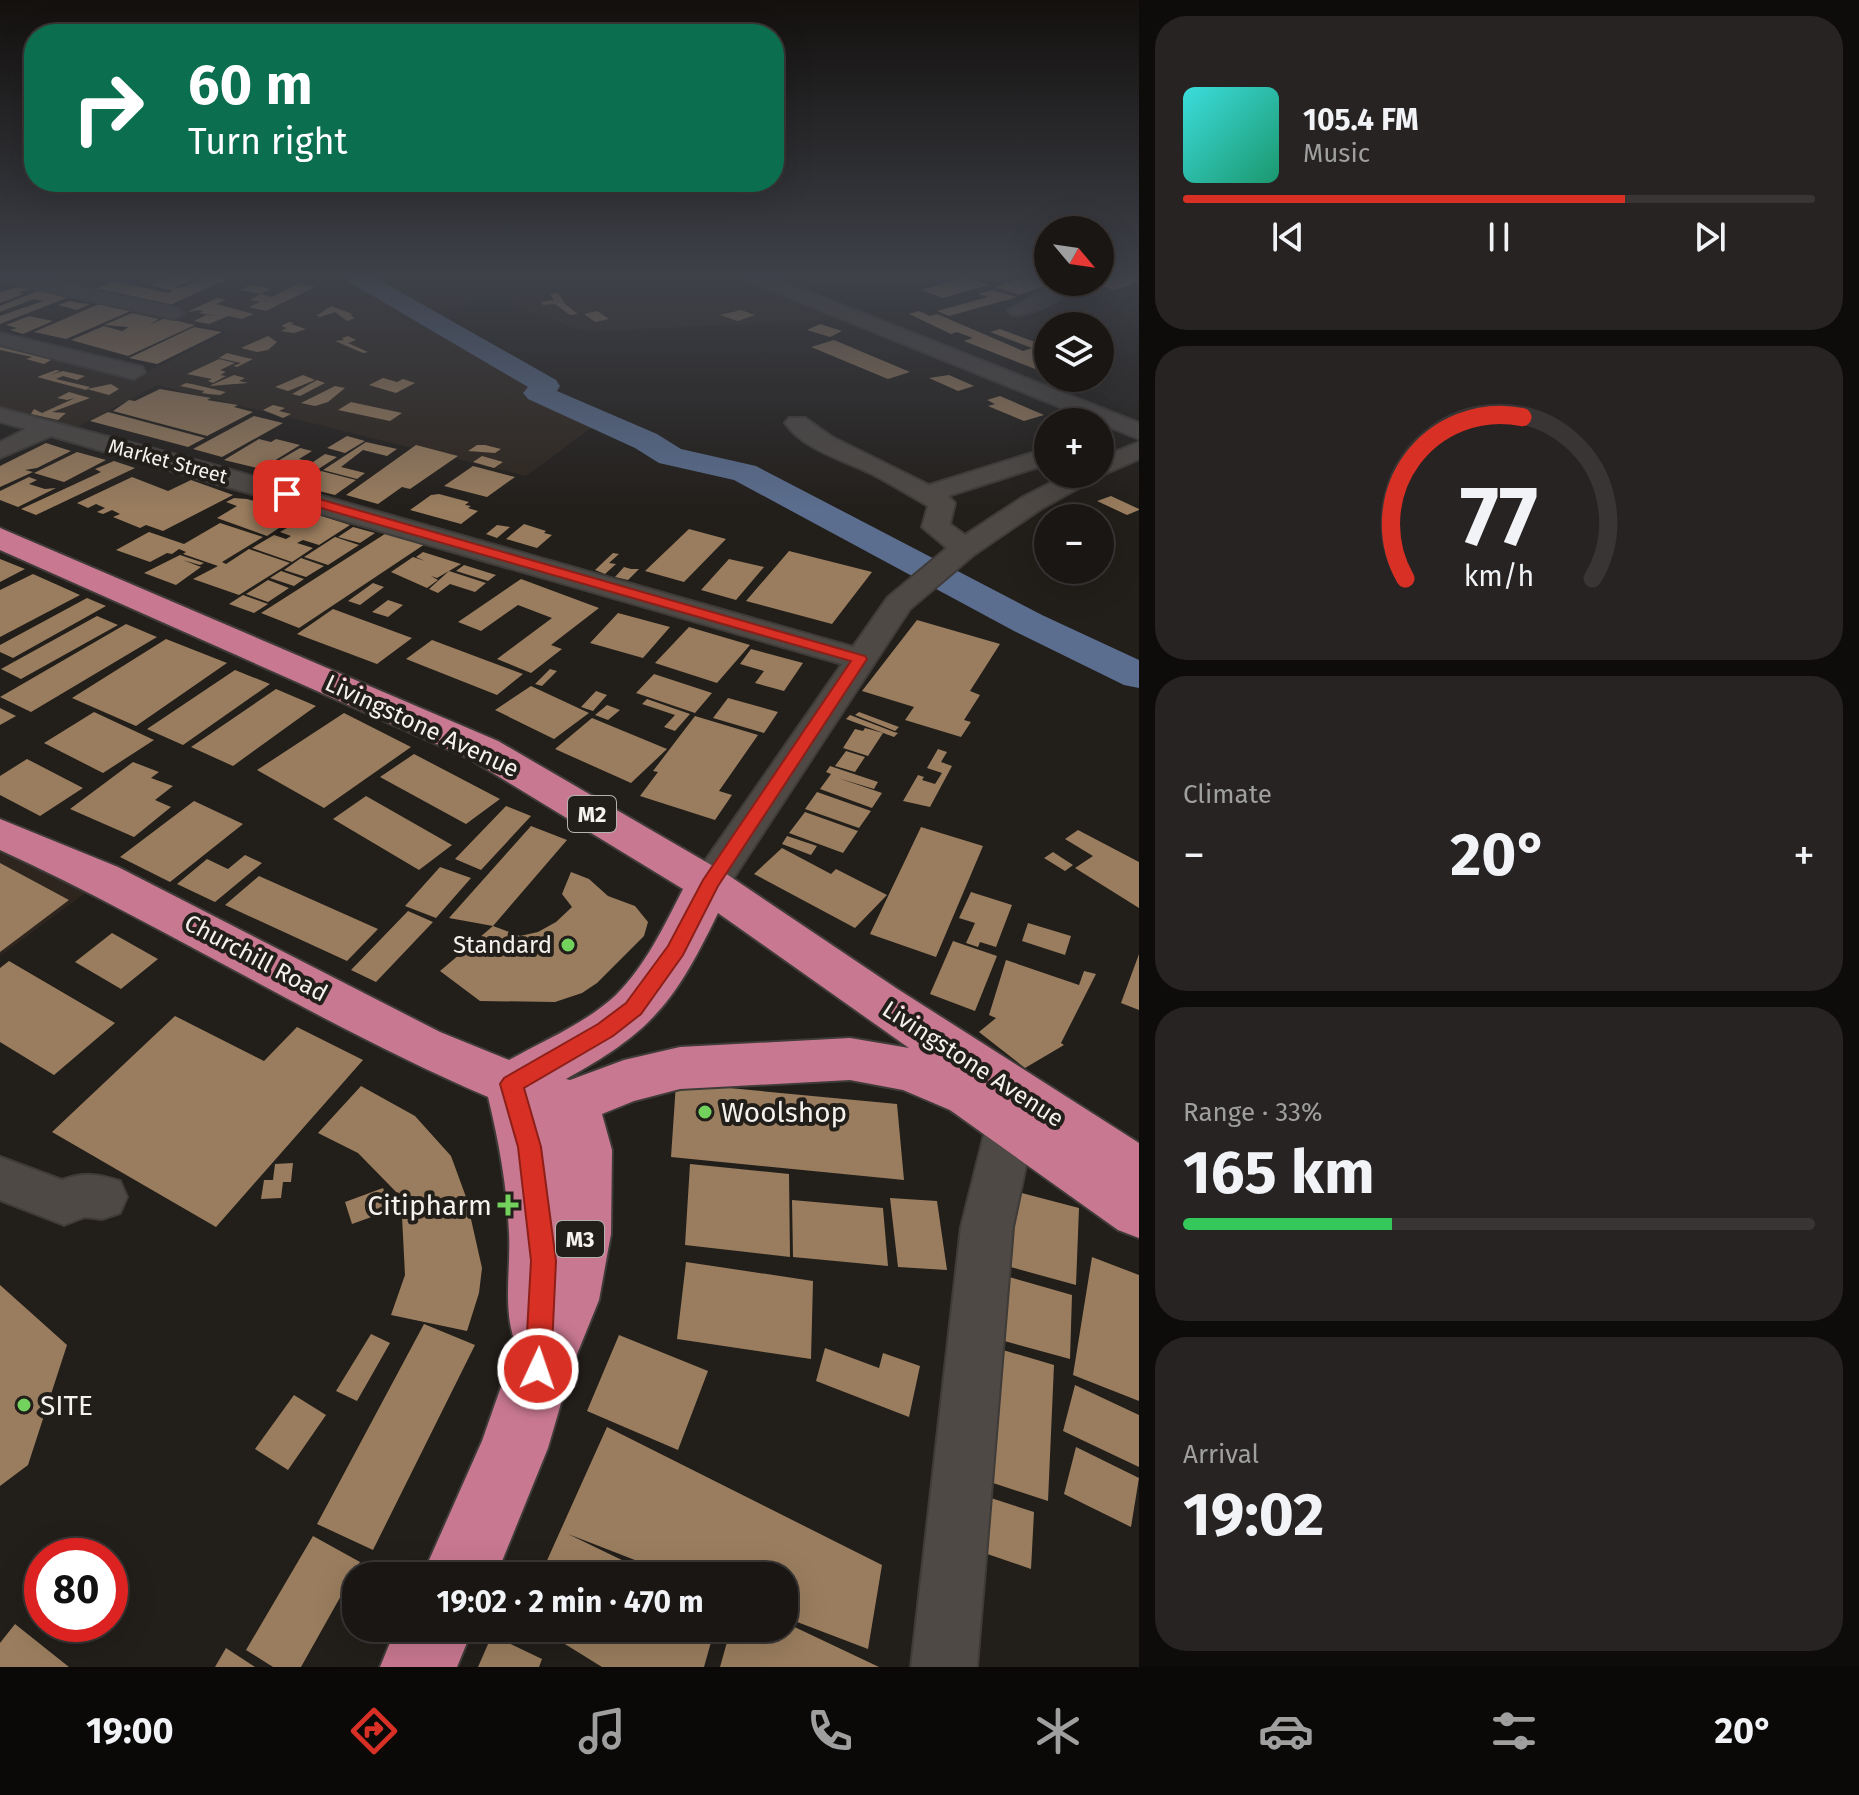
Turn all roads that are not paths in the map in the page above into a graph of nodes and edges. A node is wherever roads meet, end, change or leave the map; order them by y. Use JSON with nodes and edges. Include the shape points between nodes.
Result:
{"nodes":[{"id":1,"x":63,"y":355,"type":"edge"},
{"id":2,"x":940,"y":355,"type":"edge"},
{"id":3,"x":134,"y":372,"type":"dead end"},
{"id":4,"x":0,"y":415,"type":"edge"},
{"id":5,"x":797,"y":423,"type":"dead end"},
{"id":6,"x":47,"y":429,"type":"junction"},
{"id":7,"x":1136,"y":437,"type":"edge"},
{"id":8,"x":1114,"y":438,"type":"edge"},
{"id":9,"x":0,"y":451,"type":"edge"},
{"id":10,"x":1114,"y":456,"type":"edge"},
{"id":11,"x":1034,"y":460,"type":"edge"},
{"id":12,"x":1061,"y":488,"type":"edge"},
{"id":13,"x":926,"y":494,"type":"junction"},
{"id":14,"x":0,"y":538,"type":"edge"},
{"id":15,"x":965,"y":548,"type":"junction"},
{"id":16,"x":860,"y":659,"type":"junction"},
{"id":17,"x":0,"y":833,"type":"edge"},
{"id":18,"x":709,"y":884,"type":"junction"},
{"id":19,"x":878,"y":1002,"type":"junction"},
{"id":20,"x":634,"y":1009,"type":"junction"},
{"id":21,"x":850,"y":1059,"type":"junction"},
{"id":22,"x":680,"y":1068,"type":"junction"},
{"id":23,"x":512,"y":1084,"type":"junction"},
{"id":24,"x":572,"y":1103,"type":"junction"},
{"id":25,"x":990,"y":1109,"type":"junction"},
{"id":26,"x":1139,"y":1173,"type":"edge"},
{"id":27,"x":0,"y":1178,"type":"edge"},
{"id":28,"x":102,"y":1197,"type":"dead end"},
{"id":29,"x":1139,"y":1212,"type":"edge"},
{"id":30,"x":538,"y":1369,"type":"junction"},
{"id":31,"x":465,"y":1562,"type":"edge"},
{"id":32,"x":429,"y":1642,"type":"edge"},
{"id":33,"x":418,"y":1667,"type":"edge"},
{"id":34,"x":944,"y":1667,"type":"edge"}],
"edges":[{"from":1,"to":3,"type":"street"},
{"from":2,"to":7,"type":"street"},
{"from":4,"to":6,"type":"street","name":"Market Street"},
{"from":5,"to":13,"type":"street","via":[[823,442]]},
{"from":6,"to":9,"type":"street"},
{"from":6,"to":16,"type":"street","name":"Market Street"},
{"from":7,"to":8,"type":"street"},
{"from":7,"to":10,"type":"street"},
{"from":11,"to":13,"type":"street"},
{"from":12,"to":15,"type":"street"},
{"from":13,"to":15,"type":"street","via":[[942,503],[936,527]]},
{"from":14,"to":18,"type":"highway","name":"Livingstone Avenue","number":"M2","via":[[484,750]]},
{"from":15,"to":16,"type":"street","via":[[899,603]]},
{"from":16,"to":18,"type":"street"},
{"from":17,"to":23,"type":"highway","name":"Churchill Road","via":[[102,878],[421,1046]]},
{"from":18,"to":19,"type":"highway","name":"Livingstone Avenue","number":"M2"},
{"from":18,"to":20,"type":"highway","via":[[676,950]]},
{"from":19,"to":21,"type":"highway","via":[[875,1027],[864,1048]]},
{"from":19,"to":26,"type":"highway","name":"Livingstone Avenue","number":"M2"},
{"from":20,"to":22,"type":"highway","via":[[648,1043]]},
{"from":20,"to":23,"type":"highway"},
{"from":21,"to":22,"type":"highway","name":"Livingstone Avenue"},
{"from":21,"to":25,"type":"highway","name":"Livingstone Avenue","via":[[911,1070]]},
{"from":22,"to":24,"type":"highway","name":"Livingstone Avenue"},
{"from":23,"to":24,"type":"highway","name":"Churchill Road"},
{"from":23,"to":30,"type":"highway","number":"M3","via":[[530,1147],[543,1261]]},
{"from":24,"to":30,"type":"highway","number":"M3","via":[[584,1150],[581,1234],[568,1300]]},
{"from":25,"to":29,"type":"highway","name":"Livingstone Avenue"},
{"from":25,"to":34,"type":"street","via":[[987,1227]]},
{"from":27,"to":28,"type":"street","via":[[64,1203],[81,1195]]},
{"from":30,"to":31,"type":"highway","number":"M3","via":[[514,1448]]},
{"from":32,"to":33,"type":"highway"}]}
